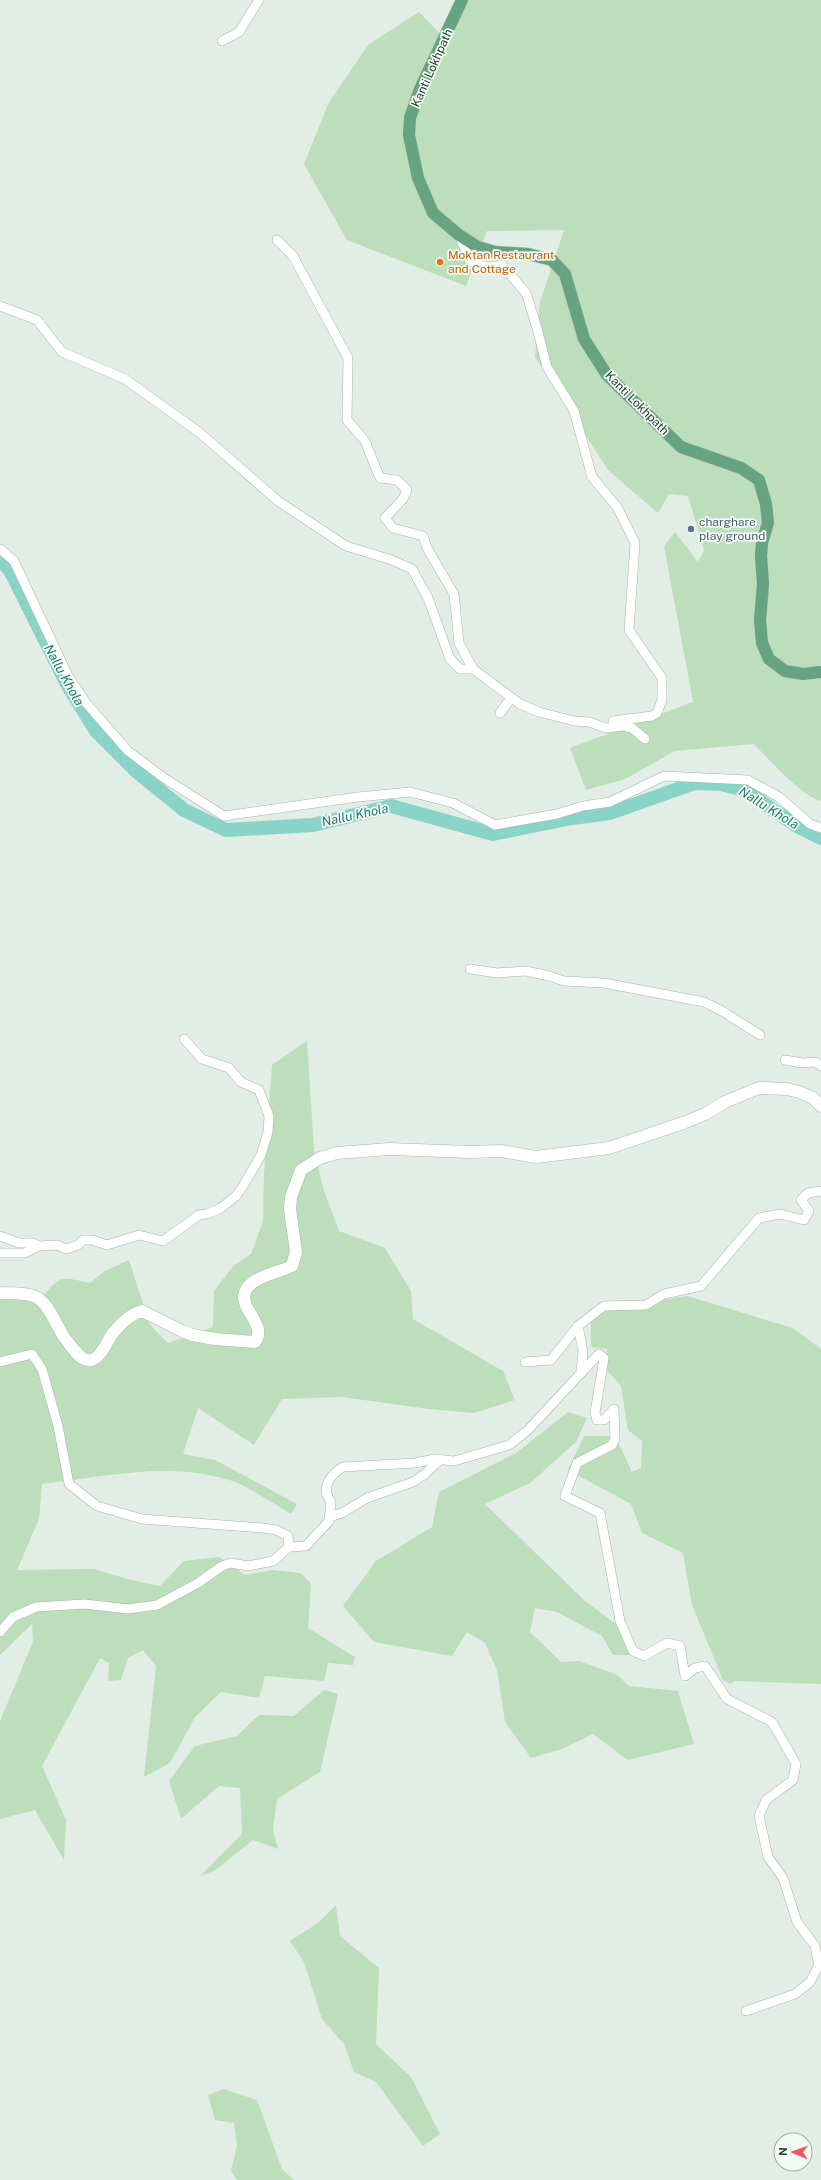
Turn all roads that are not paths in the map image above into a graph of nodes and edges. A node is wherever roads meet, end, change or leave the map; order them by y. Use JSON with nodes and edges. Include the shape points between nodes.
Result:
{"nodes":[{"id":1,"x":259,"y":0,"type":"edge"},
{"id":2,"x":462,"y":0,"type":"edge"},
{"id":3,"x":222,"y":41,"type":"dead end"},
{"id":4,"x":459,"y":235,"type":"junction"},
{"id":5,"x":277,"y":240,"type":"dead end"},
{"id":6,"x":0,"y":306,"type":"edge"},
{"id":7,"x":0,"y":549,"type":"edge"},
{"id":8,"x":473,"y":669,"type":"junction"},
{"id":9,"x":821,"y":672,"type":"edge"},
{"id":10,"x":511,"y":698,"type":"junction"},
{"id":11,"x":500,"y":713,"type":"dead end"},
{"id":12,"x":594,"y":724,"type":"junction"},
{"id":13,"x":645,"y":739,"type":"dead end"},
{"id":14,"x":821,"y":828,"type":"edge"},
{"id":15,"x":470,"y":969,"type":"dead end"},
{"id":16,"x":760,"y":1035,"type":"dead end"},
{"id":17,"x":184,"y":1038,"type":"dead end"},
{"id":18,"x":785,"y":1060,"type":"dead end"},
{"id":19,"x":821,"y":1066,"type":"edge"},
{"id":20,"x":799,"y":1092,"type":"junction"},
{"id":21,"x":821,"y":1097,"type":"edge"},
{"id":22,"x":821,"y":1106,"type":"edge"},
{"id":23,"x":821,"y":1191,"type":"edge"},
{"id":24,"x":0,"y":1236,"type":"edge"},
{"id":25,"x":39,"y":1246,"type":"junction"},
{"id":26,"x":0,"y":1253,"type":"edge"},
{"id":27,"x":0,"y":1293,"type":"edge"},
{"id":28,"x":578,"y":1326,"type":"junction"},
{"id":29,"x":0,"y":1362,"type":"edge"},
{"id":30,"x":524,"y":1362,"type":"dead end"},
{"id":31,"x":581,"y":1373,"type":"junction"},
{"id":32,"x":440,"y":1460,"type":"junction"},
{"id":33,"x":329,"y":1517,"type":"junction"},
{"id":34,"x":289,"y":1547,"type":"junction"},
{"id":35,"x":0,"y":1632,"type":"edge"},
{"id":36,"x":746,"y":2012,"type":"dead end"}],
"edges":[{"from":1,"to":3,"type":"street","via":[[239,32]]},
{"from":2,"to":4,"type":"main road","name":"Kanti Lokhpath","via":[[420,89],[410,118],[409,135],[418,178],[433,213]]},
{"from":4,"to":9,"type":"main road","name":"Kanti Lokhpath","via":[[478,247],[495,252],[528,254],[552,260],[565,274],[584,339],[607,375],[681,447],[741,468],[759,480],[768,522],[761,556],[762,643],[769,659],[785,671],[803,674]]},
{"from":4,"to":12,"type":"street","via":[[470,261],[479,266],[502,265],[526,293],[547,367],[574,411],[592,477],[617,507],[635,543],[629,630],[662,678],[662,700],[657,714],[652,716]]},
{"from":5,"to":8,"type":"street","via":[[293,256],[348,358],[346,420],[365,441],[380,478],[397,480],[407,490],[403,499],[385,518],[393,528],[423,536],[427,548],[454,594],[459,643]]},
{"from":6,"to":8,"type":"street","via":[[37,320],[62,352],[125,379],[200,433],[278,501],[346,546],[412,569],[428,598],[450,659],[460,669]]},
{"from":7,"to":14,"type":"street","via":[[14,561],[68,676],[87,704],[128,751],[224,816],[410,792],[453,803],[494,825],[610,802],[664,776],[748,780],[779,797],[810,824]]},
{"from":8,"to":10,"type":"street"},
{"from":10,"to":11,"type":"street"},
{"from":10,"to":12,"type":"street","via":[[539,712]]},
{"from":12,"to":13,"type":"street","via":[[606,728],[632,728]]},
{"from":15,"to":16,"type":"street","via":[[498,973],[526,971],[564,982],[604,983],[704,1002]]},
{"from":17,"to":25,"type":"street","via":[[202,1059],[229,1068],[241,1082],[259,1090],[269,1116],[268,1132],[261,1155],[243,1186],[236,1196],[221,1208],[199,1215],[163,1241],[139,1235],[107,1245],[82,1240],[78,1245],[66,1249],[57,1245]]},
{"from":18,"to":19,"type":"street","via":[[815,1062]]},
{"from":20,"to":21,"type":"street","via":[[815,1093]]},
{"from":20,"to":22,"type":"main road","via":[[813,1098]]},
{"from":20,"to":27,"type":"main road","via":[[759,1088],[668,1129],[609,1148],[576,1153],[536,1157],[501,1151],[389,1149],[337,1153],[320,1158],[301,1170],[291,1197],[290,1209],[296,1252],[292,1266],[252,1282],[246,1288],[245,1304],[255,1320],[258,1333],[255,1342],[193,1335],[142,1311],[127,1318],[96,1358],[88,1360],[81,1358],[37,1297]]},
{"from":23,"to":28,"type":"street","via":[[808,1193],[801,1200],[809,1211],[804,1220],[780,1214],[759,1218],[701,1286],[664,1294],[646,1305],[604,1306]]},
{"from":24,"to":25,"type":"street","via":[[19,1243]]},
{"from":25,"to":26,"type":"street","via":[[25,1253]]},
{"from":28,"to":30,"type":"street","via":[[550,1360]]},
{"from":28,"to":31,"type":"street","via":[[583,1351]]},
{"from":29,"to":34,"type":"street","via":[[32,1354],[42,1369],[58,1426],[69,1484],[98,1506],[142,1519],[205,1522],[276,1530],[288,1536]]},
{"from":31,"to":32,"type":"street","via":[[528,1430],[509,1446],[462,1459]]},
{"from":31,"to":36,"type":"street","via":[[599,1354],[604,1358],[595,1414],[597,1420],[604,1420],[614,1409],[615,1439],[612,1445],[577,1463],[565,1496],[600,1513],[620,1621],[633,1651],[644,1656],[667,1643],[680,1646],[685,1676],[695,1668],[705,1666],[727,1699],[772,1722],[796,1764],[793,1780],[766,1800],[759,1816],[768,1857],[783,1878],[797,1922],[815,1946],[819,1965],[810,1982],[795,1994]]},
{"from":32,"to":33,"type":"street","via":[[413,1482],[366,1498],[342,1513]]},
{"from":32,"to":33,"type":"street","via":[[343,1467],[334,1472],[327,1483],[327,1496],[331,1502]]},
{"from":33,"to":34,"type":"street","via":[[306,1546]]},
{"from":34,"to":35,"type":"street","via":[[274,1562],[248,1566],[231,1563],[222,1566],[198,1583],[157,1605],[128,1609],[84,1604],[36,1607],[13,1617]]}]}
